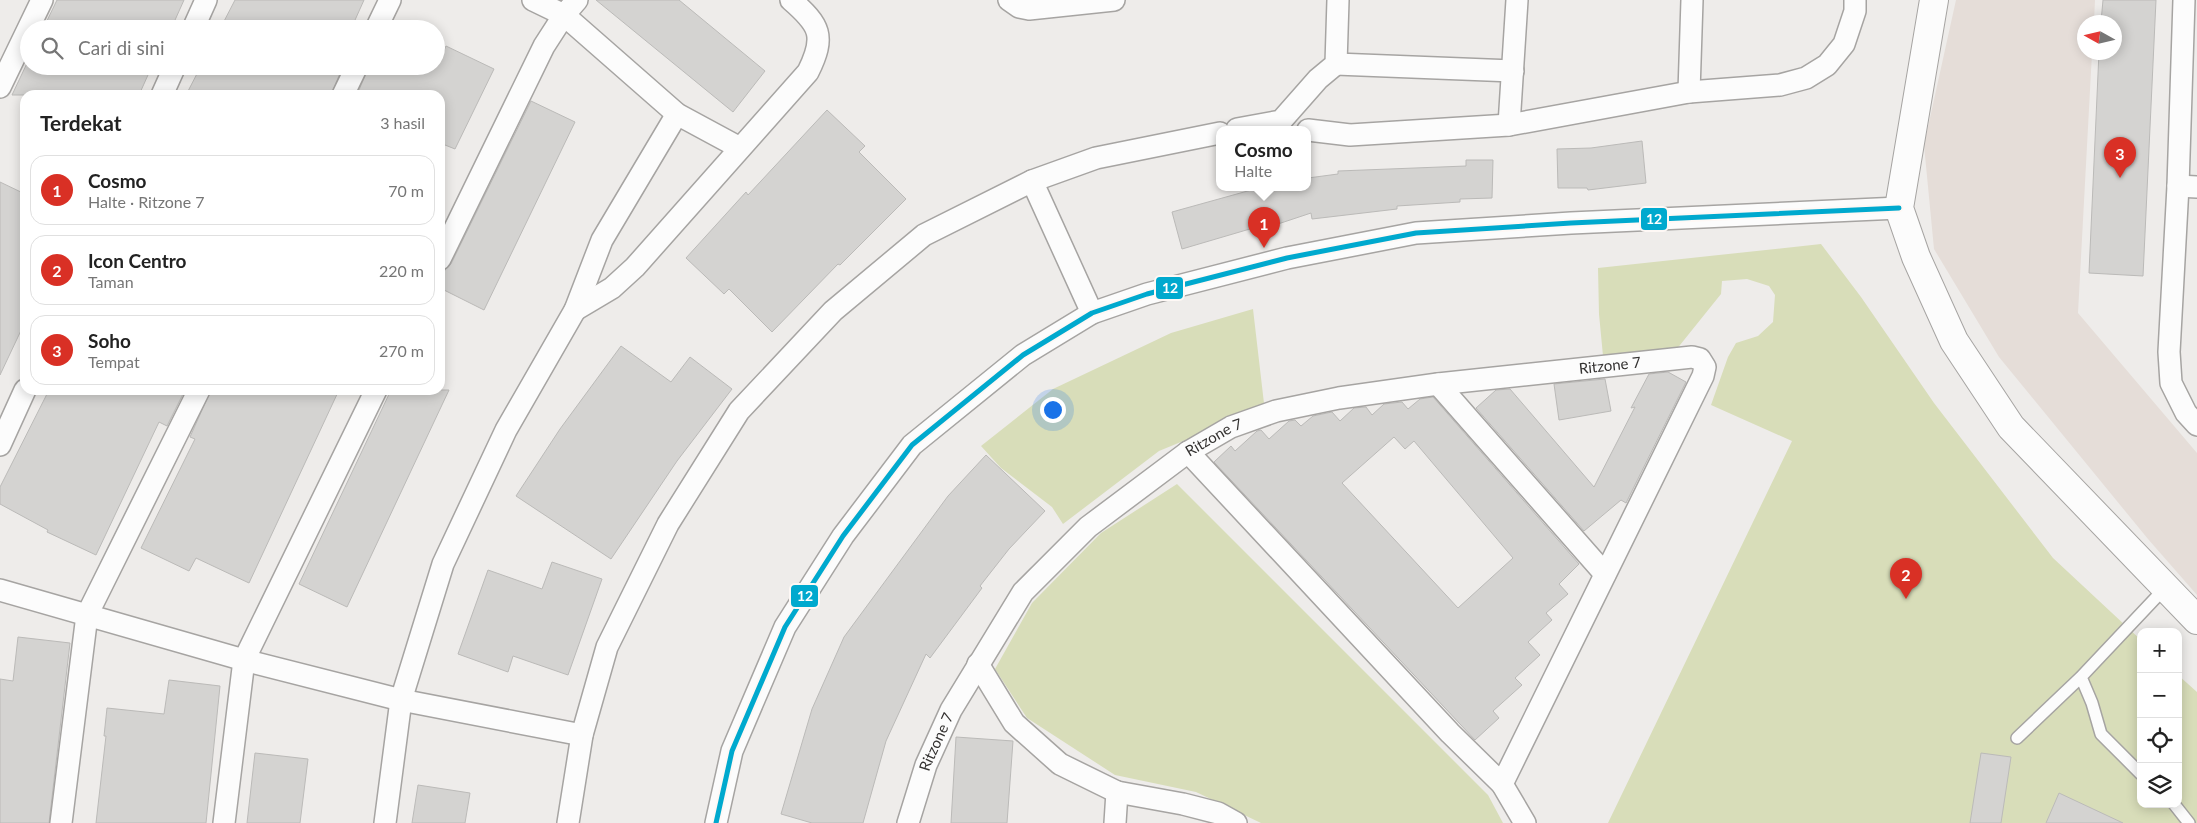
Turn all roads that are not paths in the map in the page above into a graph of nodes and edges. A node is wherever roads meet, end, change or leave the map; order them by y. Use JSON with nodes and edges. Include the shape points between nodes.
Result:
{"nodes":[{"id":1,"x":42,"y":0,"type":"edge"},
{"id":2,"x":206,"y":0,"type":"edge"},
{"id":3,"x":390,"y":0,"type":"edge"},
{"id":4,"x":533,"y":0,"type":"edge"},
{"id":5,"x":791,"y":0,"type":"edge"},
{"id":6,"x":1009,"y":0,"type":"edge"},
{"id":7,"x":1114,"y":0,"type":"edge"},
{"id":8,"x":1338,"y":0,"type":"edge"},
{"id":9,"x":1517,"y":0,"type":"edge"},
{"id":10,"x":1692,"y":0,"type":"edge"},
{"id":11,"x":1855,"y":0,"type":"edge"},
{"id":12,"x":1934,"y":0,"type":"edge"},
{"id":13,"x":2184,"y":0,"type":"edge"},
{"id":14,"x":571,"y":8,"type":"edge"},
{"id":15,"x":32,"y":20,"type":"edge"},
{"id":16,"x":197,"y":20,"type":"edge"},
{"id":17,"x":380,"y":20,"type":"edge"},
{"id":18,"x":20,"y":46,"type":"edge"},
{"id":19,"x":1336,"y":64,"type":"junction"},
{"id":20,"x":1513,"y":71,"type":"junction"},
{"id":21,"x":171,"y":75,"type":"edge"},
{"id":22,"x":353,"y":75,"type":"edge"},
{"id":23,"x":0,"y":87,"type":"edge"},
{"id":24,"x":164,"y":90,"type":"edge"},
{"id":25,"x":346,"y":90,"type":"edge"},
{"id":26,"x":1689,"y":92,"type":"junction"},
{"id":27,"x":677,"y":114,"type":"junction"},
{"id":28,"x":1282,"y":121,"type":"junction"},
{"id":29,"x":1509,"y":125,"type":"junction"},
{"id":30,"x":1254,"y":126,"type":"edge"},
{"id":31,"x":1295,"y":126,"type":"edge"},
{"id":32,"x":1311,"y":131,"type":"edge"},
{"id":33,"x":1216,"y":134,"type":"edge"},
{"id":34,"x":740,"y":148,"type":"junction"},
{"id":35,"x":1032,"y":181,"type":"junction"},
{"id":36,"x":2188,"y":186,"type":"edge"},
{"id":37,"x":1899,"y":208,"type":"junction"},
{"id":38,"x":445,"y":249,"type":"edge"},
{"id":39,"x":575,"y":310,"type":"junction"},
{"id":40,"x":1092,"y":313,"type":"junction"},
{"id":41,"x":1438,"y":384,"type":"junction"},
{"id":42,"x":23,"y":395,"type":"edge"},
{"id":43,"x":197,"y":395,"type":"edge"},
{"id":44,"x":374,"y":395,"type":"edge"},
{"id":45,"x":2197,"y":425,"type":"edge"},
{"id":46,"x":0,"y":445,"type":"edge"},
{"id":47,"x":1188,"y":452,"type":"junction"},
{"id":48,"x":1604,"y":574,"type":"junction"},
{"id":49,"x":2165,"y":588,"type":"junction"},
{"id":50,"x":0,"y":590,"type":"edge"},
{"id":51,"x":87,"y":615,"type":"junction"},
{"id":52,"x":2197,"y":620,"type":"edge"},
{"id":53,"x":244,"y":660,"type":"junction"},
{"id":54,"x":978,"y":664,"type":"junction"},
{"id":55,"x":2081,"y":677,"type":"junction"},
{"id":56,"x":401,"y":700,"type":"junction"},
{"id":57,"x":582,"y":735,"type":"junction"},
{"id":58,"x":2017,"y":738,"type":"dead end"},
{"id":59,"x":2137,"y":770,"type":"edge"},
{"id":60,"x":1502,"y":784,"type":"junction"},
{"id":61,"x":1117,"y":792,"type":"junction"},
{"id":62,"x":2177,"y":808,"type":"edge"},
{"id":63,"x":910,"y":821,"type":"edge"},
{"id":64,"x":61,"y":823,"type":"edge"},
{"id":65,"x":224,"y":823,"type":"edge"},
{"id":66,"x":385,"y":823,"type":"edge"},
{"id":67,"x":568,"y":823,"type":"edge"},
{"id":68,"x":716,"y":823,"type":"edge"},
{"id":69,"x":1114,"y":823,"type":"edge"},
{"id":70,"x":1236,"y":823,"type":"edge"},
{"id":71,"x":1525,"y":823,"type":"edge"},
{"id":72,"x":2189,"y":823,"type":"edge"}],
"edges":[{"from":1,"to":15,"type":"street"},
{"from":2,"to":16,"type":"street"},
{"from":3,"to":17,"type":"street"},
{"from":4,"to":14,"type":"street"},
{"from":5,"to":34,"type":"street","via":[[810,16],[817,27],[816,56],[808,72]]},
{"from":6,"to":7,"type":"street","via":[[1028,9]]},
{"from":8,"to":19,"type":"street"},
{"from":9,"to":20,"type":"street"},
{"from":10,"to":26,"type":"street"},
{"from":11,"to":26,"type":"street","via":[[1855,11],[1844,44],[1828,66],[1806,78],[1780,85]]},
{"from":12,"to":37,"type":"street"},
{"from":13,"to":36,"type":"street"},
{"from":14,"to":27,"type":"street"},
{"from":14,"to":38,"type":"street","via":[[544,46]]},
{"from":18,"to":23,"type":"street"},
{"from":19,"to":20,"type":"street"},
{"from":19,"to":28,"type":"street","via":[[1318,79]]},
{"from":20,"to":29,"type":"street"},
{"from":21,"to":24,"type":"street"},
{"from":22,"to":25,"type":"street"},
{"from":26,"to":29,"type":"street"},
{"from":27,"to":34,"type":"street"},
{"from":27,"to":39,"type":"street","via":[[602,240]]},
{"from":28,"to":30,"type":"street"},
{"from":28,"to":31,"type":"street"},
{"from":29,"to":32,"type":"street","via":[[1350,135]]},
{"from":33,"to":35,"type":"street","via":[[1096,158]]},
{"from":34,"to":39,"type":"street","via":[[635,268],[612,288]]},
{"from":35,"to":40,"type":"street"},
{"from":35,"to":57,"type":"street","via":[[924,235],[833,311],[740,410],[668,524],[612,638]]},
{"from":36,"to":45,"type":"street","via":[[2169,352],[2171,382],[2186,413]]},
{"from":37,"to":40,"type":"street","via":[[1416,233],[1287,258],[1147,294]]},
{"from":37,"to":49,"type":"street","via":[[1916,257],[1954,341],[2011,427]]},
{"from":39,"to":56,"type":"street","via":[[506,430],[442,564]]},
{"from":40,"to":68,"type":"street","via":[[1023,355],[912,445],[843,536],[785,627],[732,751]]},
{"from":41,"to":47,"type":"street","name":"Ritzone 7","via":[[1276,410],[1231,427]]},
{"from":41,"to":48,"type":"street"},
{"from":41,"to":48,"type":"street","name":"Ritzone 7","via":[[1692,357],[1703,362],[1703,376]]},
{"from":42,"to":46,"type":"street"},
{"from":43,"to":51,"type":"street"},
{"from":44,"to":53,"type":"street"},
{"from":47,"to":54,"type":"street","name":"Ritzone 7","via":[[1088,527],[1023,592]]},
{"from":47,"to":60,"type":"street","via":[[1450,733]]},
{"from":48,"to":60,"type":"street"},
{"from":49,"to":52,"type":"street"},
{"from":49,"to":55,"type":"lane"},
{"from":50,"to":51,"type":"street"},
{"from":51,"to":53,"type":"street"},
{"from":51,"to":64,"type":"street"},
{"from":53,"to":56,"type":"street"},
{"from":53,"to":65,"type":"street"},
{"from":54,"to":61,"type":"street","via":[[1014,723],[1060,764]]},
{"from":54,"to":63,"type":"street","name":"Ritzone 7","via":[[951,710],[926,765]]},
{"from":55,"to":58,"type":"lane"},
{"from":55,"to":59,"type":"lane","via":[[2101,734]]},
{"from":56,"to":57,"type":"street"},
{"from":56,"to":66,"type":"street"},
{"from":57,"to":67,"type":"street"},
{"from":60,"to":71,"type":"street"},
{"from":61,"to":69,"type":"street"},
{"from":61,"to":70,"type":"street","via":[[1183,804]]},
{"from":62,"to":72,"type":"lane"}]}
